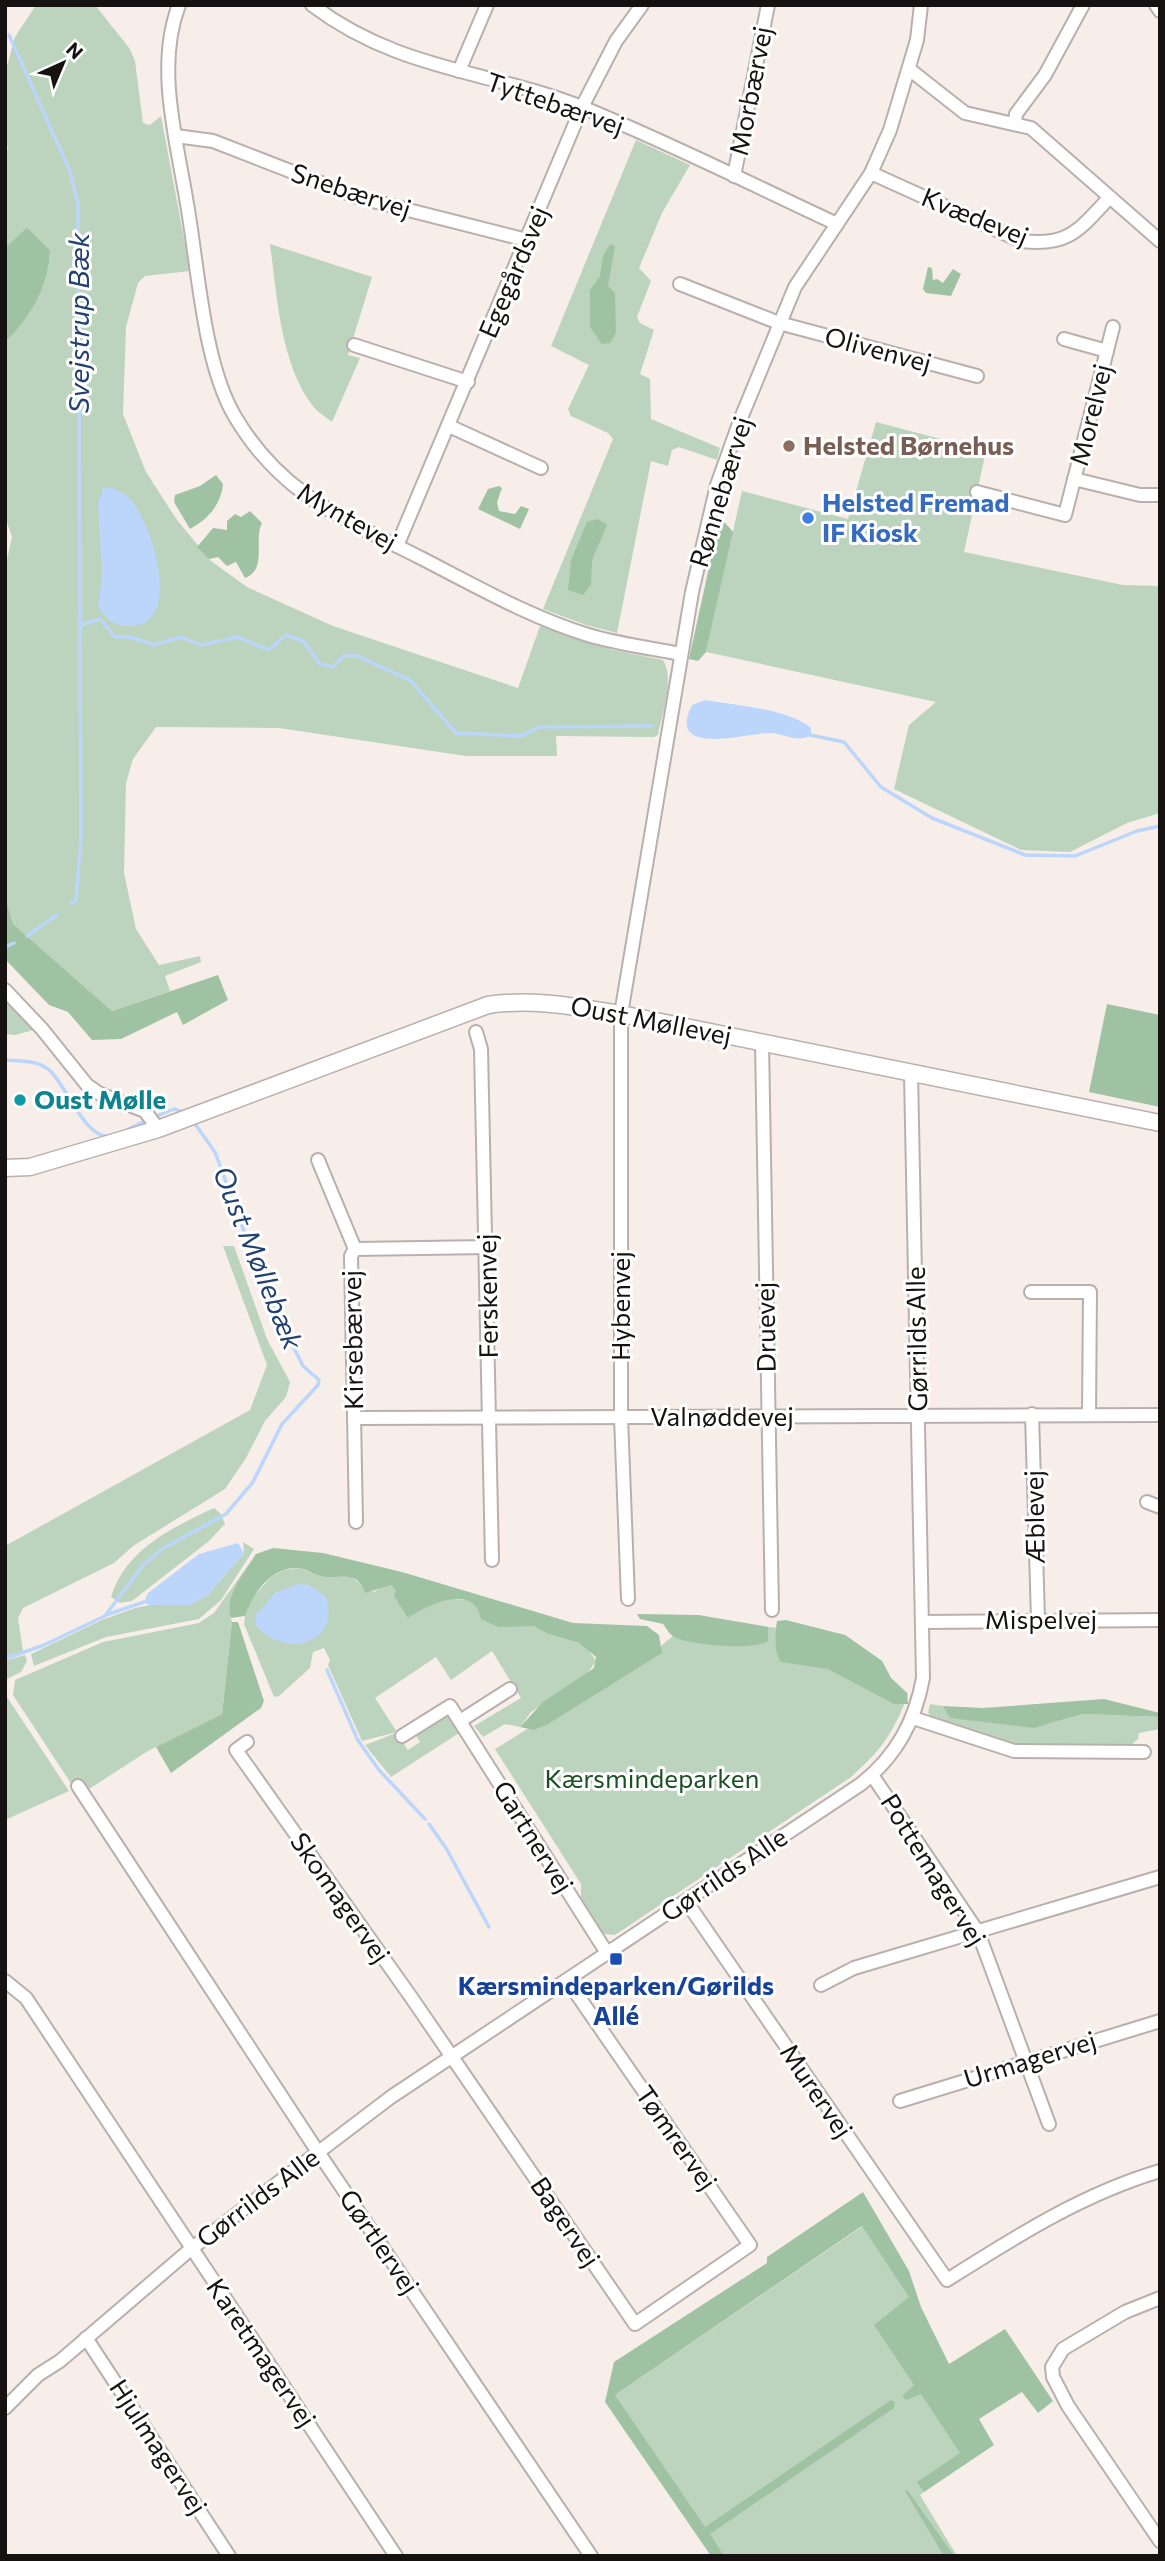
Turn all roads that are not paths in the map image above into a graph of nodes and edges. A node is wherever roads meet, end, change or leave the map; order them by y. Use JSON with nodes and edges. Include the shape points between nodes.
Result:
{"nodes":[{"id":1,"x":179,"y":5,"type":"edge"},
{"id":2,"x":312,"y":5,"type":"edge"},
{"id":3,"x":487,"y":5,"type":"edge"},
{"id":4,"x":642,"y":5,"type":"edge"},
{"id":5,"x":768,"y":5,"type":"edge"},
{"id":6,"x":921,"y":5,"type":"edge"},
{"id":7,"x":1083,"y":5,"type":"edge"},
{"id":8,"x":1156,"y":5,"type":"edge"},
{"id":9,"x":1160,"y":11,"type":"edge"},
{"id":10,"x":909,"y":69,"type":"junction"},
{"id":11,"x":459,"y":71,"type":"junction"},
{"id":12,"x":582,"y":107,"type":"junction"},
{"id":13,"x":1015,"y":122,"type":"junction"},
{"id":14,"x":176,"y":136,"type":"junction"},
{"id":15,"x":871,"y":173,"type":"junction"},
{"id":16,"x":734,"y":176,"type":"junction"},
{"id":17,"x":1109,"y":198,"type":"junction"},
{"id":18,"x":837,"y":223,"type":"junction"},
{"id":19,"x":527,"y":240,"type":"junction"},
{"id":20,"x":1159,"y":240,"type":"edge"},
{"id":21,"x":680,"y":284,"type":"dead end"},
{"id":22,"x":779,"y":323,"type":"junction"},
{"id":23,"x":1113,"y":327,"type":"dead end"},
{"id":24,"x":1064,"y":339,"type":"dead end"},
{"id":25,"x":354,"y":345,"type":"dead end"},
{"id":26,"x":1107,"y":351,"type":"junction"},
{"id":27,"x":977,"y":376,"type":"dead end"},
{"id":28,"x":468,"y":382,"type":"junction"},
{"id":29,"x":449,"y":426,"type":"junction"},
{"id":30,"x":541,"y":468,"type":"dead end"},
{"id":31,"x":1074,"y":479,"type":"junction"},
{"id":32,"x":978,"y":492,"type":"dead end"},
{"id":33,"x":1160,"y":495,"type":"edge"},
{"id":34,"x":397,"y":546,"type":"junction"},
{"id":35,"x":681,"y":654,"type":"junction"},
{"id":36,"x":5,"y":990,"type":"edge"},
{"id":37,"x":621,"y":1014,"type":"junction"},
{"id":38,"x":476,"y":1032,"type":"dead end"},
{"id":39,"x":762,"y":1043,"type":"junction"},
{"id":40,"x":911,"y":1073,"type":"junction"},
{"id":41,"x":1160,"y":1123,"type":"edge"},
{"id":42,"x":158,"y":1129,"type":"junction"},
{"id":43,"x":318,"y":1160,"type":"dead end"},
{"id":44,"x":5,"y":1168,"type":"edge"},
{"id":45,"x":488,"y":1247,"type":"junction"},
{"id":46,"x":355,"y":1249,"type":"junction"},
{"id":47,"x":1031,"y":1292,"type":"dead end"},
{"id":48,"x":1032,"y":1414,"type":"junction"},
{"id":49,"x":1089,"y":1415,"type":"junction"},
{"id":50,"x":1160,"y":1415,"type":"edge"},
{"id":51,"x":768,"y":1416,"type":"junction"},
{"id":52,"x":919,"y":1416,"type":"junction"},
{"id":53,"x":491,"y":1417,"type":"junction"},
{"id":54,"x":621,"y":1417,"type":"junction"},
{"id":55,"x":355,"y":1418,"type":"junction"},
{"id":56,"x":1147,"y":1502,"type":"dead end"},
{"id":57,"x":1160,"y":1507,"type":"edge"},
{"id":58,"x":356,"y":1522,"type":"dead end"},
{"id":59,"x":492,"y":1560,"type":"dead end"},
{"id":60,"x":628,"y":1598,"type":"dead end"},
{"id":61,"x":772,"y":1611,"type":"dead end"},
{"id":62,"x":1038,"y":1620,"type":"junction"},
{"id":63,"x":1160,"y":1620,"type":"edge"},
{"id":64,"x":922,"y":1622,"type":"junction"},
{"id":65,"x":510,"y":1689,"type":"dead end"},
{"id":66,"x":913,"y":1718,"type":"junction"},
{"id":67,"x":460,"y":1721,"type":"junction"},
{"id":68,"x":402,"y":1736,"type":"dead end"},
{"id":69,"x":247,"y":1742,"type":"dead end"},
{"id":70,"x":1143,"y":1752,"type":"dead end"},
{"id":71,"x":872,"y":1775,"type":"junction"},
{"id":72,"x":78,"y":1786,"type":"dead end"},
{"id":73,"x":1160,"y":1877,"type":"edge"},
{"id":74,"x":686,"y":1901,"type":"junction"},
{"id":75,"x":978,"y":1932,"type":"junction"},
{"id":76,"x":607,"y":1953,"type":"junction"},
{"id":77,"x":567,"y":1980,"type":"junction"},
{"id":78,"x":5,"y":1981,"type":"edge"},
{"id":79,"x":821,"y":1985,"type":"dead end"},
{"id":80,"x":1160,"y":2021,"type":"edge"},
{"id":81,"x":452,"y":2057,"type":"junction"},
{"id":82,"x":1025,"y":2061,"type":"junction"},
{"id":83,"x":900,"y":2101,"type":"dead end"},
{"id":84,"x":1049,"y":2124,"type":"dead end"},
{"id":85,"x":319,"y":2153,"type":"junction"},
{"id":86,"x":1160,"y":2171,"type":"edge"},
{"id":87,"x":192,"y":2248,"type":"junction"},
{"id":88,"x":698,"y":2281,"type":"joint"},
{"id":89,"x":1160,"y":2298,"type":"edge"},
{"id":90,"x":86,"y":2338,"type":"junction"},
{"id":91,"x":5,"y":2408,"type":"edge"},
{"id":92,"x":1160,"y":2542,"type":"edge"},
{"id":93,"x":229,"y":2556,"type":"edge"},
{"id":94,"x":396,"y":2556,"type":"edge"},
{"id":95,"x":591,"y":2556,"type":"edge"}],
"edges":[{"from":1,"to":14,"type":"street","name":"Myntevej","via":[[169,67]]},
{"from":2,"to":11,"type":"street","name":"Tyttebærvej","via":[[361,38]]},
{"from":3,"to":11,"type":"street"},
{"from":4,"to":12,"type":"street","name":"Egegårdsvej","via":[[616,41]]},
{"from":5,"to":16,"type":"street","name":"Morbærvej"},
{"from":6,"to":10,"type":"street","name":"Rønnebærvej"},
{"from":7,"to":13,"type":"street"},
{"from":8,"to":9,"type":"street"},
{"from":10,"to":13,"type":"street","via":[[965,113]]},
{"from":10,"to":15,"type":"street","name":"Rønnebærvej"},
{"from":11,"to":12,"type":"street","name":"Tyttebærvej"},
{"from":12,"to":16,"type":"street","name":"Tyttebærvej"},
{"from":12,"to":19,"type":"street","name":"Egegårdsvej"},
{"from":13,"to":17,"type":"street","via":[[1031,128]]},
{"from":14,"to":19,"type":"street","name":"Snebærvej","via":[[213,141],[357,197]]},
{"from":14,"to":34,"type":"street","name":"Myntevej","via":[[214,364],[233,414],[279,475],[318,506]]},
{"from":15,"to":17,"type":"street","name":"Kvædevej","via":[[1021,241],[1040,244],[1072,234]]},
{"from":15,"to":18,"type":"street","name":"Rønnebærvej"},
{"from":16,"to":18,"type":"street","name":"Tyttebærvej"},
{"from":17,"to":20,"type":"street"},
{"from":18,"to":22,"type":"street","name":"Rønnebærvej","via":[[795,287]]},
{"from":19,"to":28,"type":"street","name":"Egegårdsvej"},
{"from":21,"to":22,"type":"street","name":"Olivenvej"},
{"from":22,"to":27,"type":"street","name":"Olivenvej"},
{"from":22,"to":35,"type":"street","name":"Rønnebærvej","via":[[718,485],[701,544]]},
{"from":23,"to":26,"type":"street","name":"Morelvej"},
{"from":24,"to":26,"type":"street","name":"Morelvej"},
{"from":25,"to":28,"type":"street"},
{"from":26,"to":31,"type":"street","name":"Morelvej"},
{"from":28,"to":29,"type":"street","name":"Egegårdsvej"},
{"from":29,"to":30,"type":"street"},
{"from":29,"to":34,"type":"street","name":"Egegårdsvej"},
{"from":31,"to":32,"type":"street","name":"Morelvej","via":[[1065,514]]},
{"from":31,"to":33,"type":"street","name":"Morelvej","via":[[1140,495]]},
{"from":34,"to":35,"type":"street","name":"Myntevej","via":[[535,615],[617,643]]},
{"from":35,"to":37,"type":"street","name":"Rønnebærvej"},
{"from":36,"to":42,"type":"street","via":[[87,1085],[145,1111]]},
{"from":37,"to":39,"type":"street","name":"Oust Møllevej"},
{"from":37,"to":42,"type":"street","name":"Oust Møllevej","via":[[549,1002],[488,1005]]},
{"from":37,"to":54,"type":"street","name":"Hybenvej"},
{"from":38,"to":45,"type":"street","name":"Ferskenvej","via":[[481,1049]]},
{"from":39,"to":40,"type":"street","name":"Oust Møllevej"},
{"from":39,"to":51,"type":"street","name":"Druevej"},
{"from":40,"to":41,"type":"street","name":"Oust Møllevej"},
{"from":40,"to":52,"type":"street","name":"Gørrilds Alle"},
{"from":42,"to":44,"type":"street","name":"Oust Møllevej","via":[[30,1167]]},
{"from":43,"to":46,"type":"street"},
{"from":45,"to":46,"type":"street","name":"Kirsebærvej"},
{"from":45,"to":53,"type":"street","name":"Ferskenvej"},
{"from":46,"to":55,"type":"street","name":"Kirsebærvej","via":[[351,1256]]},
{"from":47,"to":49,"type":"street","via":[[1090,1292]]},
{"from":48,"to":49,"type":"street","name":"Valnøddevej"},
{"from":48,"to":52,"type":"street","name":"Valnøddevej"},
{"from":48,"to":62,"type":"street","name":"Æblevej"},
{"from":49,"to":50,"type":"street","name":"Valnøddevej"},
{"from":51,"to":52,"type":"street","name":"Valnøddevej"},
{"from":51,"to":54,"type":"street","name":"Valnøddevej"},
{"from":51,"to":61,"type":"street","name":"Druevej"},
{"from":52,"to":64,"type":"street","name":"Gørrilds Alle"},
{"from":53,"to":54,"type":"street","name":"Valnøddevej"},
{"from":53,"to":55,"type":"street","name":"Valnøddevej"},
{"from":53,"to":59,"type":"street","name":"Ferskenvej"},
{"from":54,"to":60,"type":"street","name":"Hybenvej"},
{"from":55,"to":58,"type":"street","name":"Kirsebærvej"},
{"from":56,"to":57,"type":"street"},
{"from":62,"to":63,"type":"street","name":"Mispelvej"},
{"from":62,"to":64,"type":"street","name":"Mispelvej"},
{"from":64,"to":66,"type":"street","name":"Gørrilds Alle","via":[[923,1678]]},
{"from":65,"to":67,"type":"street"},
{"from":66,"to":70,"type":"street","via":[[1014,1751]]},
{"from":66,"to":71,"type":"street","name":"Gørrilds Alle","via":[[891,1756]]},
{"from":67,"to":68,"type":"street","via":[[450,1706]]},
{"from":67,"to":76,"type":"street","name":"Gartnervej"},
{"from":69,"to":81,"type":"street","name":"Skomagervej","via":[[236,1750]]},
{"from":71,"to":74,"type":"street","name":"Gørrilds Alle"},
{"from":71,"to":75,"type":"street","name":"Pottemagervej"},
{"from":72,"to":85,"type":"street","name":"Gørtlervej"},
{"from":73,"to":75,"type":"street"},
{"from":74,"to":76,"type":"street","name":"Gørrilds Alle"},
{"from":74,"to":86,"type":"street","name":"Murervej","via":[[947,2280],[1050,2216]]},
{"from":75,"to":79,"type":"street","via":[[854,1968]]},
{"from":75,"to":82,"type":"street","name":"Pottemagervej"},
{"from":76,"to":77,"type":"street","name":"Gørrilds Alle"},
{"from":77,"to":81,"type":"street","name":"Gørrilds Alle"},
{"from":77,"to":88,"type":"street","name":"Tømrervej","via":[[750,2245]]},
{"from":78,"to":87,"type":"street","name":"Karetmagervej","via":[[26,1998]]},
{"from":80,"to":82,"type":"street","name":"Urmagervej"},
{"from":81,"to":85,"type":"street","name":"Gørrilds Alle"},
{"from":81,"to":88,"type":"street","name":"Bagervej","via":[[635,2324]]},
{"from":82,"to":83,"type":"street","name":"Urmagervej"},
{"from":82,"to":84,"type":"street","name":"Pottemagervej"},
{"from":85,"to":87,"type":"street","name":"Gørrilds Alle"},
{"from":85,"to":95,"type":"street","name":"Gørtlervej"},
{"from":87,"to":90,"type":"street","name":"Gørrilds Alle"},
{"from":87,"to":94,"type":"street","name":"Karetmagervej"},
{"from":89,"to":92,"type":"street","via":[[1125,2312],[1063,2349],[1052,2367],[1068,2406]]},
{"from":90,"to":91,"type":"street","name":"Gørrilds Alle"},
{"from":90,"to":93,"type":"street","name":"Hjulmagervej"}]}
